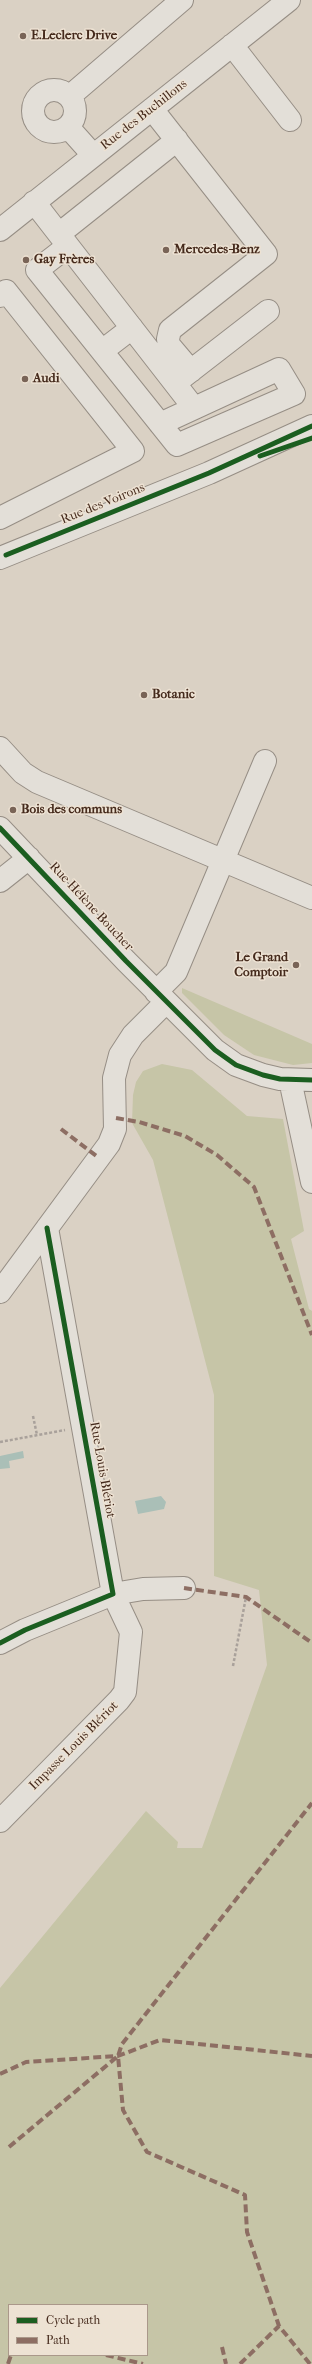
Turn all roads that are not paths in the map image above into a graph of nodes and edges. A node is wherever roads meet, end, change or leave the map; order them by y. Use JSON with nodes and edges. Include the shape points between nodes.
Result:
{"nodes":[{"id":1,"x":182,"y":0,"type":"edge"},
{"id":2,"x":289,"y":0,"type":"edge"},
{"id":3,"x":232,"y":45,"type":"junction"},
{"id":4,"x":70,"y":96,"type":"junction"},
{"id":5,"x":152,"y":109,"type":"junction"},
{"id":6,"x":290,"y":120,"type":"dead end"},
{"id":7,"x":68,"y":127,"type":"junction"},
{"id":8,"x":177,"y":140,"type":"junction"},
{"id":9,"x":93,"y":155,"type":"junction"},
{"id":10,"x":34,"y":202,"type":"junction"},
{"id":11,"x":0,"y":230,"type":"edge"},
{"id":12,"x":63,"y":240,"type":"junction"},
{"id":13,"x":0,"y":296,"type":"edge"},
{"id":14,"x":268,"y":311,"type":"dead end"},
{"id":15,"x":132,"y":328,"type":"junction"},
{"id":16,"x":102,"y":351,"type":"junction"},
{"id":17,"x":183,"y":378,"type":"junction"},
{"id":18,"x":194,"y":408,"type":"junction"},
{"id":19,"x":160,"y":424,"type":"junction"},
{"id":20,"x":312,"y":426,"type":"edge"},
{"id":21,"x":312,"y":438,"type":"edge"},
{"id":22,"x":208,"y":473,"type":"junction"},
{"id":23,"x":0,"y":518,"type":"edge"},
{"id":24,"x":2,"y":556,"type":"edge"},
{"id":25,"x":0,"y":748,"type":"edge"},
{"id":26,"x":265,"y":762,"type":"dead end"},
{"id":27,"x":0,"y":828,"type":"edge"},
{"id":28,"x":29,"y":858,"type":"junction"},
{"id":29,"x":223,"y":860,"type":"junction"},
{"id":30,"x":0,"y":881,"type":"edge"},
{"id":31,"x":312,"y":898,"type":"edge"},
{"id":32,"x":161,"y":997,"type":"junction"},
{"id":33,"x":290,"y":1080,"type":"junction"},
{"id":34,"x":312,"y":1080,"type":"edge"},
{"id":35,"x":312,"y":1182,"type":"edge"},
{"id":36,"x":47,"y":1228,"type":"junction"},
{"id":37,"x":0,"y":1292,"type":"edge"},
{"id":38,"x":184,"y":1588,"type":"dead end"},
{"id":39,"x":113,"y":1594,"type":"junction"},
{"id":40,"x":0,"y":1643,"type":"edge"},
{"id":41,"x":0,"y":1821,"type":"edge"}],
"edges":[{"from":1,"to":4,"type":"street"},
{"from":2,"to":3,"type":"street","name":"Rue des Buchillons"},
{"from":3,"to":5,"type":"street","name":"Rue des Buchillons"},
{"from":3,"to":6,"type":"street"},
{"from":4,"to":7,"type":"street","via":[[75,103],[76,112]]},
{"from":4,"to":7,"type":"street","via":[[59,90],[47,90],[37,98],[33,110],[36,122],[45,130],[58,132]]},
{"from":5,"to":8,"type":"street"},
{"from":5,"to":9,"type":"street","name":"Rue des Buchillons"},
{"from":7,"to":9,"type":"street"},
{"from":8,"to":12,"type":"street"},
{"from":8,"to":17,"type":"street","via":[[266,254],[170,330],[169,344]]},
{"from":9,"to":10,"type":"street","name":"Rue des Buchillons"},
{"from":10,"to":11,"type":"street","name":"Rue des Buchillons"},
{"from":10,"to":12,"type":"street"},
{"from":12,"to":15,"type":"street"},
{"from":12,"to":16,"type":"street","via":[[37,270]]},
{"from":13,"to":23,"type":"street","via":[[6,291],[133,451]]},
{"from":14,"to":17,"type":"street"},
{"from":15,"to":16,"type":"street"},
{"from":15,"to":17,"type":"street"},
{"from":16,"to":19,"type":"street"},
{"from":17,"to":18,"type":"street"},
{"from":18,"to":19,"type":"street"},
{"from":18,"to":19,"type":"street","via":[[279,369],[294,394],[177,445]]},
{"from":20,"to":22,"type":"street","name":"Rue des Voirons"},
{"from":21,"to":22,"type":"street","name":"Rue des Voirons"},
{"from":22,"to":24,"type":"street","name":"Rue des Voirons"},
{"from":25,"to":29,"type":"street","via":[[33,780]]},
{"from":26,"to":29,"type":"street"},
{"from":27,"to":28,"type":"street","name":"Rue Hélène Boucher"},
{"from":28,"to":30,"type":"street"},
{"from":28,"to":32,"type":"street","name":"Rue Hélène Boucher"},
{"from":29,"to":31,"type":"street"},
{"from":29,"to":32,"type":"street","via":[[176,972]]},
{"from":32,"to":33,"type":"street","name":"Rue Hélène Boucher","via":[[203,1040],[230,1061],[263,1076]]},
{"from":32,"to":36,"type":"street","via":[[120,1055],[114,1078],[116,1124],[112,1138]]},
{"from":33,"to":34,"type":"street","name":"Rue Hélène Boucher"},
{"from":33,"to":35,"type":"street"},
{"from":36,"to":37,"type":"street"},
{"from":36,"to":39,"type":"street","name":"Rue Louis Blériot"},
{"from":38,"to":39,"type":"street","via":[[144,1589]]},
{"from":39,"to":40,"type":"street"},
{"from":39,"to":41,"type":"street","name":"Impasse Louis Blériot","via":[[131,1632],[125,1692]]}]}
